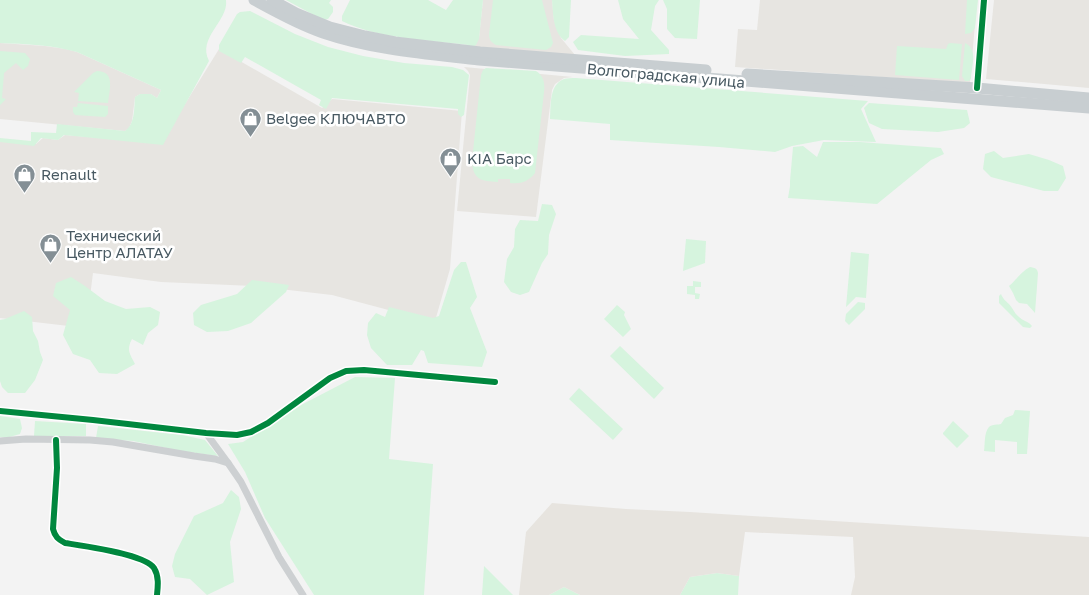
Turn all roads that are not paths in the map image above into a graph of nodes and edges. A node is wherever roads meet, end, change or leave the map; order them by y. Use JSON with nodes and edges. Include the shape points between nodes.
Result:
{"nodes":[{"id":1,"x":254,"y":0,"type":"edge"},
{"id":2,"x":272,"y":0,"type":"edge"},
{"id":3,"x":984,"y":0,"type":"edge"},
{"id":4,"x":845,"y":84,"type":"junction"},
{"id":5,"x":977,"y":88,"type":"junction"},
{"id":6,"x":1089,"y":98,"type":"edge"},
{"id":7,"x":1089,"y":108,"type":"edge"},
{"id":8,"x":495,"y":382,"type":"dead end"},
{"id":9,"x":0,"y":411,"type":"edge"},
{"id":10,"x":206,"y":433,"type":"junction"},
{"id":11,"x":56,"y":440,"type":"junction"},
{"id":12,"x":0,"y":441,"type":"edge"},
{"id":13,"x":228,"y":463,"type":"junction"},
{"id":14,"x":157,"y":595,"type":"edge"},
{"id":15,"x":303,"y":595,"type":"edge"}],
"edges":[{"from":1,"to":4,"type":"main road","name":"Волгоградская улица","via":[[325,34],[394,50],[479,60]]},
{"from":2,"to":4,"type":"main road","name":"Волгоградская улица","via":[[330,27],[396,42]]},
{"from":3,"to":5,"type":"street"},
{"from":4,"to":5,"type":"main road","name":"Волгоградская улица"},
{"from":4,"to":7,"type":"main road","name":"Волгоградская улица"},
{"from":5,"to":6,"type":"main road","name":"Волгоградская улица"},
{"from":8,"to":10,"type":"street","via":[[346,371],[330,378],[251,432],[237,435]]},
{"from":9,"to":10,"type":"street"},
{"from":10,"to":13,"type":"street"},
{"from":11,"to":12,"type":"street"},
{"from":11,"to":13,"type":"street","via":[[113,442]]},
{"from":11,"to":14,"type":"street","via":[[54,536],[65,543],[129,555],[144,561],[154,567],[158,578]]},
{"from":13,"to":15,"type":"street"}]}
